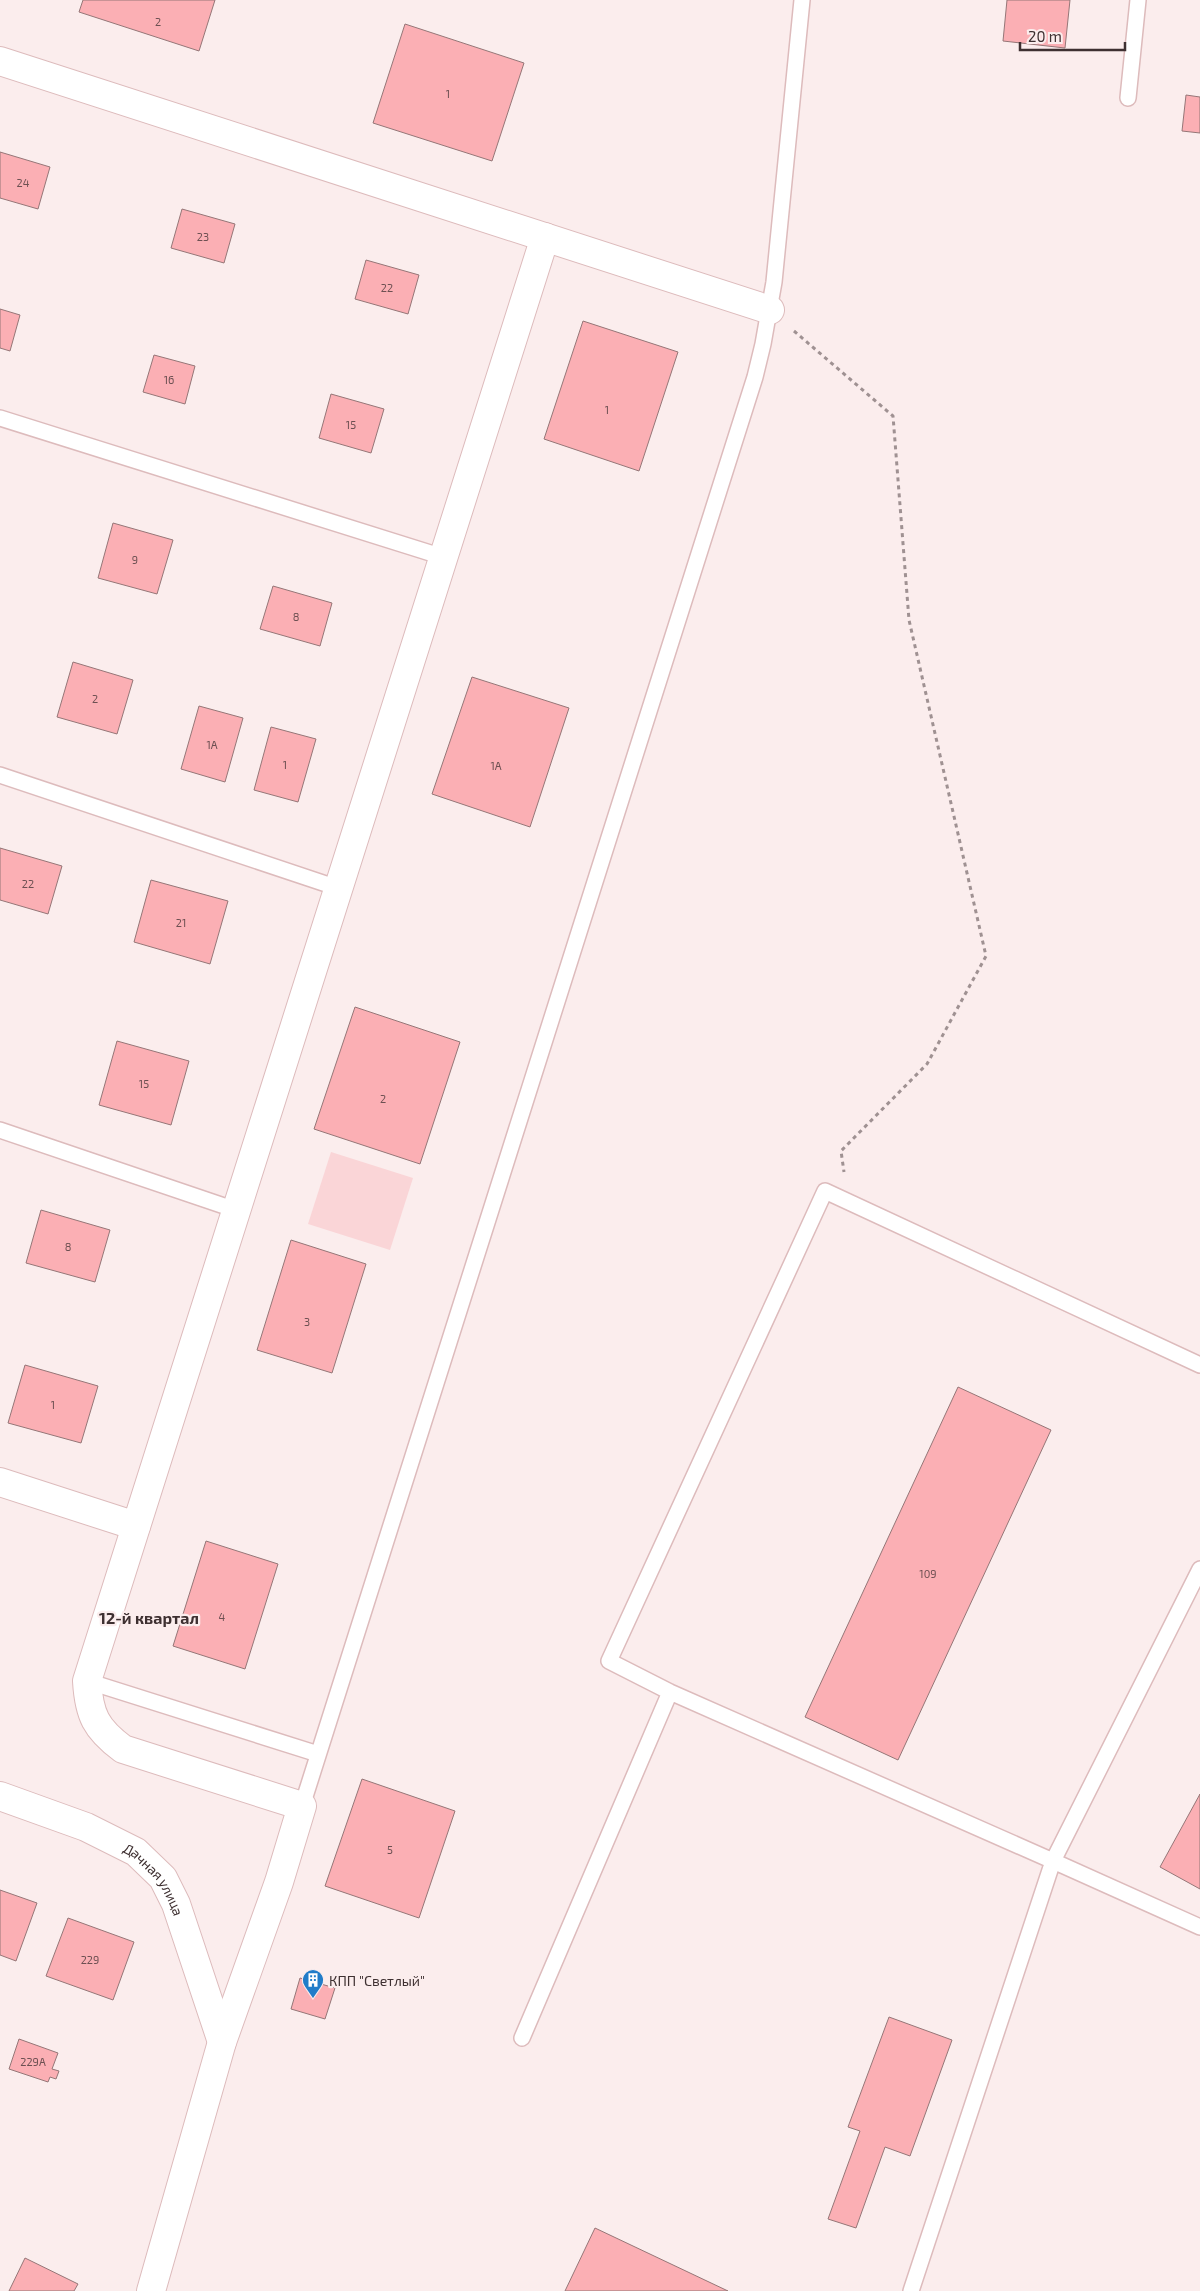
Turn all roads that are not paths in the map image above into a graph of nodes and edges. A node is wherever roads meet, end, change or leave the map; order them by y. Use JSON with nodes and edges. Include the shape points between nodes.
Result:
{"nodes":[{"id":1,"x":802,"y":0,"type":"edge"},
{"id":2,"x":1138,"y":0,"type":"edge"},
{"id":3,"x":0,"y":60,"type":"edge"},
{"id":4,"x":1128,"y":98,"type":"dead end"},
{"id":5,"x":545,"y":237,"type":"junction"},
{"id":6,"x":770,"y":310,"type":"junction"},
{"id":7,"x":0,"y":418,"type":"edge"},
{"id":8,"x":443,"y":557,"type":"junction"},
{"id":9,"x":0,"y":775,"type":"edge"},
{"id":10,"x":338,"y":888,"type":"junction"},
{"id":11,"x":0,"y":1130,"type":"edge"},
{"id":12,"x":236,"y":1210,"type":"junction"},
{"id":13,"x":1200,"y":1365,"type":"edge"},
{"id":14,"x":0,"y":1482,"type":"edge"},
{"id":15,"x":136,"y":1526,"type":"junction"},
{"id":16,"x":1200,"y":1569,"type":"edge"},
{"id":17,"x":87,"y":1681,"type":"junction"},
{"id":18,"x":670,"y":1692,"type":"junction"},
{"id":19,"x":318,"y":1754,"type":"junction"},
{"id":20,"x":0,"y":1796,"type":"edge"},
{"id":21,"x":302,"y":1806,"type":"junction"},
{"id":22,"x":1052,"y":1861,"type":"junction"},
{"id":23,"x":1200,"y":1927,"type":"edge"},
{"id":24,"x":522,"y":2038,"type":"dead end"},
{"id":25,"x":222,"y":2042,"type":"junction"},
{"id":26,"x":151,"y":2291,"type":"edge"},
{"id":27,"x":911,"y":2291,"type":"edge"}],
"edges":[{"from":1,"to":6,"type":"lane"},
{"from":2,"to":4,"type":"lane"},
{"from":3,"to":5,"type":"street"},
{"from":5,"to":6,"type":"street"},
{"from":5,"to":8,"type":"street"},
{"from":6,"to":19,"type":"lane","via":[[755,377]]},
{"from":7,"to":8,"type":"lane"},
{"from":8,"to":10,"type":"street"},
{"from":9,"to":10,"type":"lane"},
{"from":10,"to":12,"type":"street"},
{"from":11,"to":12,"type":"lane"},
{"from":12,"to":15,"type":"street"},
{"from":13,"to":18,"type":"lane","via":[[824,1191],[609,1661]]},
{"from":14,"to":15,"type":"street"},
{"from":15,"to":17,"type":"street"},
{"from":16,"to":22,"type":"lane"},
{"from":17,"to":19,"type":"lane"},
{"from":17,"to":21,"type":"street","via":[[88,1704],[95,1721],[106,1736],[123,1749]]},
{"from":18,"to":22,"type":"lane"},
{"from":18,"to":24,"type":"lane"},
{"from":19,"to":21,"type":"lane"},
{"from":20,"to":25,"type":"street","name":"Дачная улица","via":[[86,1828],[136,1852],[163,1878],[176,1904]]},
{"from":21,"to":25,"type":"street","via":[[279,1882]]},
{"from":22,"to":23,"type":"lane"},
{"from":22,"to":27,"type":"lane"},
{"from":25,"to":26,"type":"street"}]}
